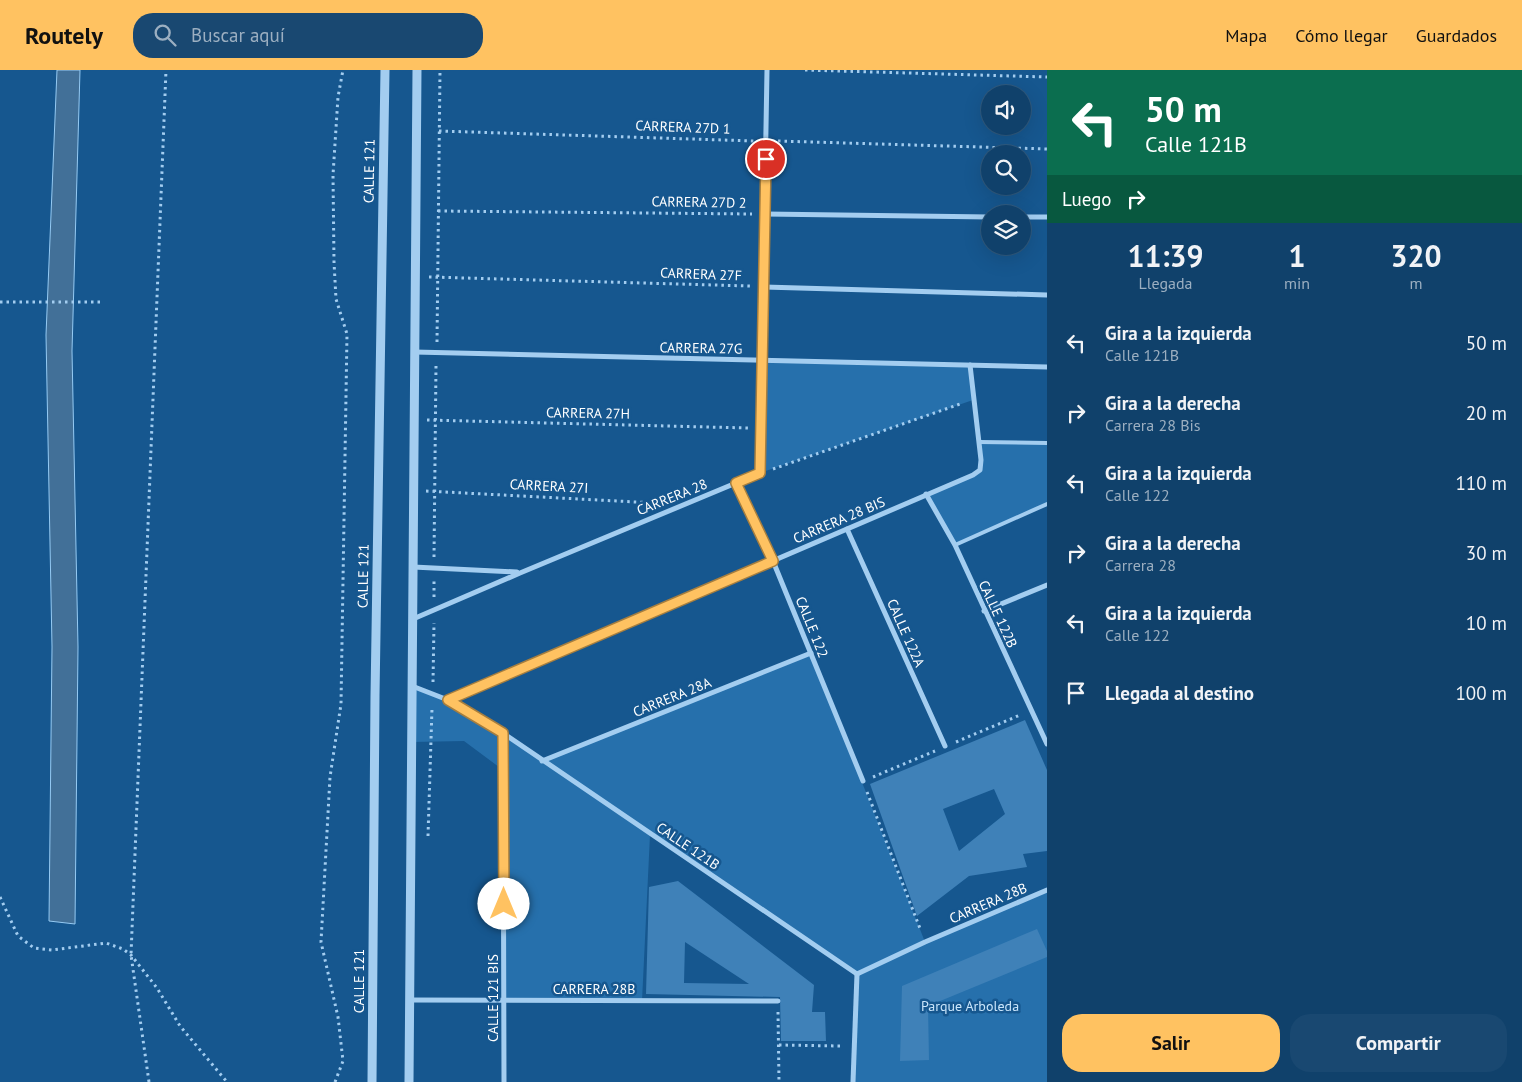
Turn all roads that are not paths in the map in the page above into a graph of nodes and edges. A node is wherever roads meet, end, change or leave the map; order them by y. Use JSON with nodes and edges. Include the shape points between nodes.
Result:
{"nodes":[{"id":1,"x":385,"y":70,"type":"edge"},
{"id":2,"x":416,"y":70,"type":"edge"},
{"id":3,"x":767,"y":70,"type":"edge"},
{"id":4,"x":765,"y":214,"type":"junction"},
{"id":5,"x":981,"y":217,"type":"edge"},
{"id":6,"x":1031,"y":217,"type":"edge"},
{"id":7,"x":1047,"y":217,"type":"edge"},
{"id":8,"x":764,"y":287,"type":"junction"},
{"id":9,"x":1047,"y":295,"type":"edge"},
{"id":10,"x":414,"y":352,"type":"junction"},
{"id":11,"x":762,"y":360,"type":"junction"},
{"id":12,"x":970,"y":365,"type":"junction"},
{"id":13,"x":1047,"y":367,"type":"edge"},
{"id":14,"x":979,"y":442,"type":"junction"},
{"id":15,"x":1047,"y":443,"type":"edge"},
{"id":16,"x":736,"y":483,"type":"junction"},
{"id":17,"x":926,"y":494,"type":"junction"},
{"id":18,"x":1047,"y":504,"type":"edge"},
{"id":19,"x":847,"y":529,"type":"junction"},
{"id":20,"x":954,"y":545,"type":"junction"},
{"id":21,"x":773,"y":561,"type":"junction"},
{"id":22,"x":413,"y":567,"type":"junction"},
{"id":23,"x":520,"y":573,"type":"junction"},
{"id":24,"x":1047,"y":585,"type":"edge"},
{"id":25,"x":984,"y":611,"type":"junction"},
{"id":26,"x":412,"y":619,"type":"junction"},
{"id":27,"x":811,"y":653,"type":"junction"},
{"id":28,"x":412,"y":686,"type":"junction"},
{"id":29,"x":448,"y":700,"type":"junction"},
{"id":30,"x":503,"y":733,"type":"junction"},
{"id":31,"x":1047,"y":744,"type":"edge"},
{"id":32,"x":945,"y":746,"type":"dead end"},
{"id":33,"x":542,"y":761,"type":"junction"},
{"id":34,"x":862,"y":781,"type":"road end"},
{"id":35,"x":1047,"y":890,"type":"edge"},
{"id":36,"x":857,"y":974,"type":"junction"},
{"id":37,"x":409,"y":1000,"type":"junction"},
{"id":38,"x":505,"y":1000,"type":"junction"},
{"id":39,"x":778,"y":1001,"type":"road end"},
{"id":40,"x":372,"y":1082,"type":"edge"},
{"id":41,"x":409,"y":1082,"type":"edge"},
{"id":42,"x":504,"y":1082,"type":"edge"},
{"id":43,"x":853,"y":1082,"type":"edge"}],
"edges":[{"from":1,"to":40,"type":"street","name":"CALLE 121"},
{"from":2,"to":10,"type":"street"},
{"from":3,"to":4,"type":"street"},
{"from":4,"to":5,"type":"street","name":"CARRERA 27D 2"},
{"from":4,"to":8,"type":"street"},
{"from":6,"to":7,"type":"street"},
{"from":8,"to":9,"type":"street"},
{"from":8,"to":11,"type":"street"},
{"from":10,"to":11,"type":"street","name":"CARRERA 27G"},
{"from":10,"to":22,"type":"street"},
{"from":11,"to":12,"type":"street","name":"CARRERA 27G"},
{"from":11,"to":16,"type":"street","name":"CARRERA 28","via":[[760,473]]},
{"from":12,"to":13,"type":"street","name":"CARRERA 27G"},
{"from":12,"to":14,"type":"street"},
{"from":14,"to":15,"type":"lane"},
{"from":14,"to":17,"type":"street","name":"CARRERA 28 BIS","via":[[980,470]]},
{"from":16,"to":21,"type":"street","name":"CALLE 122"},
{"from":16,"to":23,"type":"street","name":"CARRERA 28"},
{"from":17,"to":19,"type":"street","name":"CARRERA 28 BIS"},
{"from":17,"to":20,"type":"street","name":"CALLE 122B"},
{"from":18,"to":20,"type":"lane"},
{"from":19,"to":21,"type":"street","name":"CARRERA 28 BIS"},
{"from":19,"to":32,"type":"street","name":"CALLE 122A"},
{"from":20,"to":25,"type":"street","name":"CALLE 122B"},
{"from":21,"to":27,"type":"street","name":"CALLE 122"},
{"from":21,"to":29,"type":"street","name":"CARRERA 28 BIS"},
{"from":22,"to":23,"type":"street"},
{"from":22,"to":26,"type":"street"},
{"from":23,"to":26,"type":"street","name":"CARRERA 28"},
{"from":24,"to":25,"type":"street"},
{"from":25,"to":31,"type":"street","name":"CALLE 122B"},
{"from":26,"to":28,"type":"street"},
{"from":27,"to":33,"type":"street","name":"CARRERA 28A"},
{"from":27,"to":34,"type":"street","name":"CALLE 122"},
{"from":28,"to":29,"type":"street","name":"CALLE 121B"},
{"from":28,"to":37,"type":"street"},
{"from":29,"to":30,"type":"street","name":"CALLE 121B"},
{"from":30,"to":33,"type":"street","name":"CALLE 121B"},
{"from":30,"to":38,"type":"street","name":"CALLE 121 BIS"},
{"from":33,"to":36,"type":"street","name":"CALLE 121B"},
{"from":35,"to":36,"type":"street","name":"CARRERA 28B"},
{"from":36,"to":43,"type":"street"},
{"from":37,"to":38,"type":"street","name":"CARRERA 28B"},
{"from":37,"to":41,"type":"street"},
{"from":38,"to":39,"type":"street","name":"CARRERA 28B"},
{"from":38,"to":42,"type":"street","name":"CALLE 121 BIS"}]}
